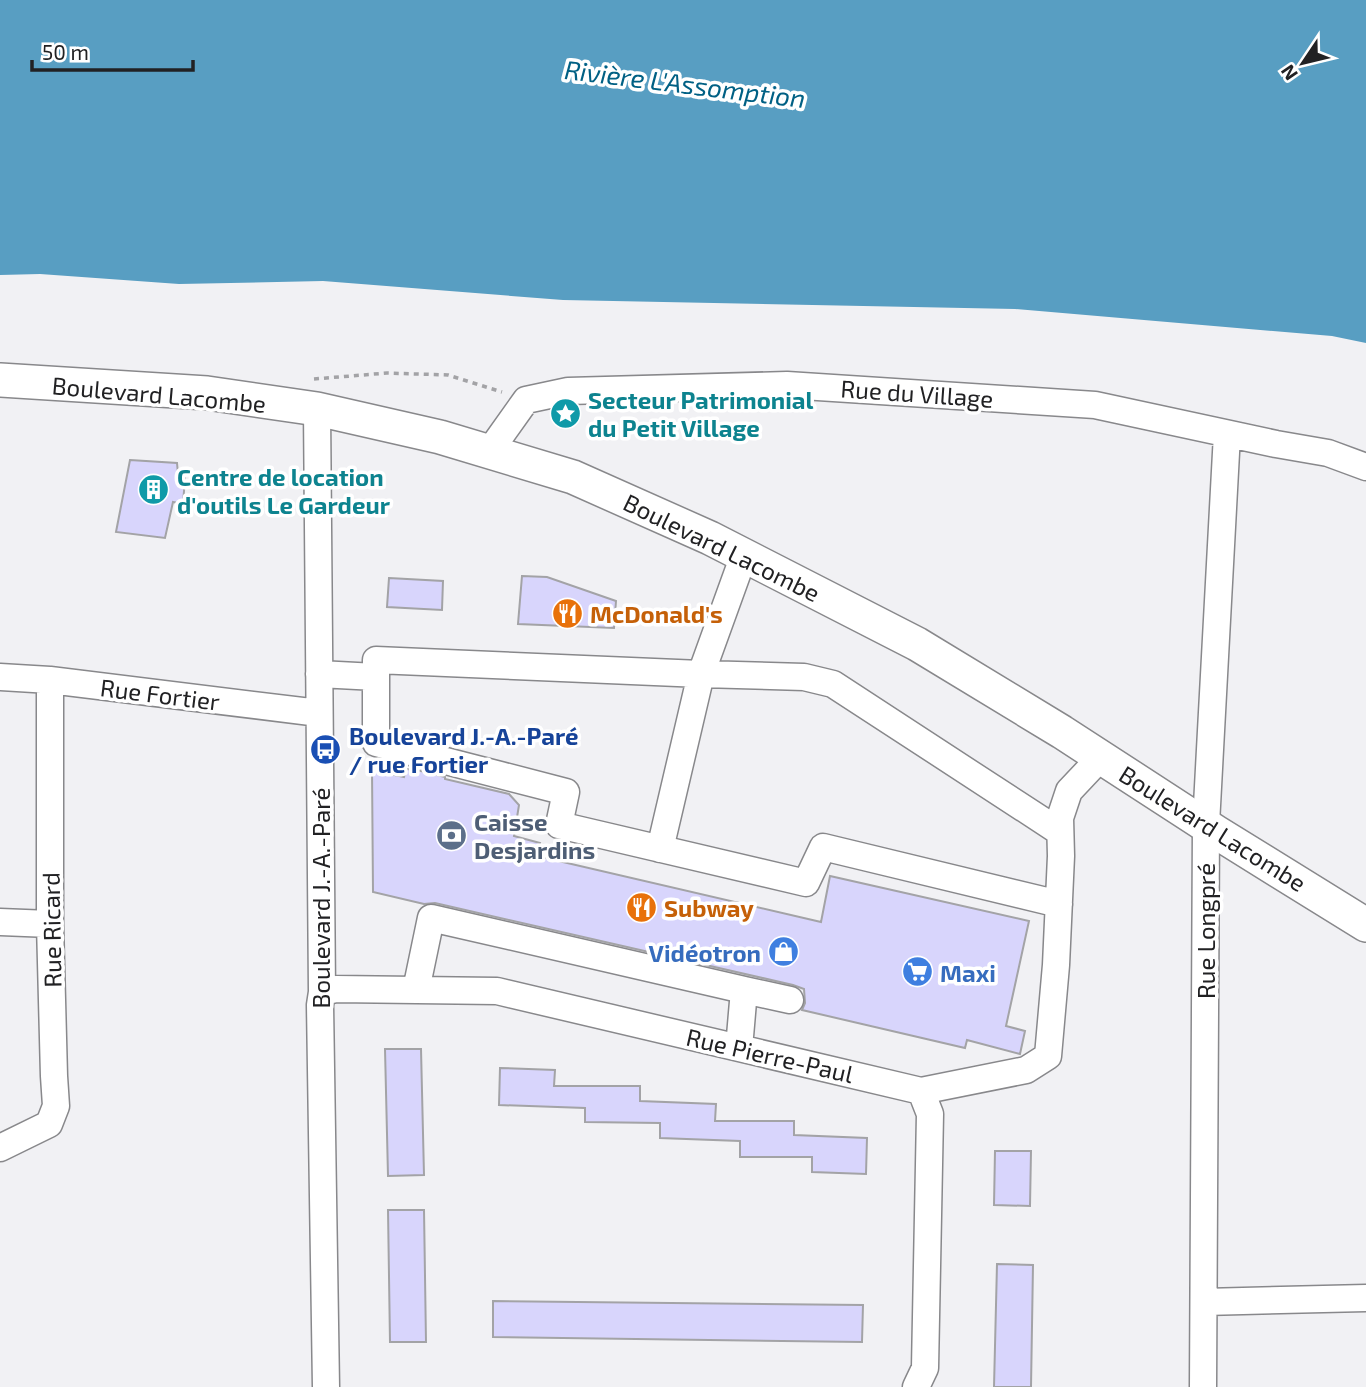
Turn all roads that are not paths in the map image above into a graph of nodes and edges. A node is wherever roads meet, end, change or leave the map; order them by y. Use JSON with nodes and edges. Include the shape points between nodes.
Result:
{"nodes":[{"id":1,"x":0,"y":380,"type":"edge"},
{"id":2,"x":317,"y":409,"type":"junction"},
{"id":3,"x":1227,"y":433,"type":"junction"},
{"id":4,"x":489,"y":452,"type":"junction"},
{"id":5,"x":1366,"y":467,"type":"edge"},
{"id":6,"x":744,"y":555,"type":"junction"},
{"id":7,"x":319,"y":674,"type":"junction"},
{"id":8,"x":701,"y":674,"type":"junction"},
{"id":9,"x":0,"y":677,"type":"edge"},
{"id":10,"x":376,"y":677,"type":"junction"},
{"id":11,"x":50,"y":680,"type":"junction"},
{"id":12,"x":319,"y":713,"type":"junction"},
{"id":13,"x":1101,"y":757,"type":"junction"},
{"id":14,"x":1206,"y":824,"type":"junction"},
{"id":15,"x":1060,"y":832,"type":"junction"},
{"id":16,"x":660,"y":849,"type":"junction"},
{"id":17,"x":1059,"y":904,"type":"junction"},
{"id":18,"x":0,"y":922,"type":"edge"},
{"id":19,"x":50,"y":924,"type":"junction"},
{"id":20,"x":1366,"y":925,"type":"edge"},
{"id":21,"x":416,"y":990,"type":"junction"},
{"id":22,"x":744,"y":990,"type":"junction"},
{"id":23,"x":322,"y":992,"type":"junction"},
{"id":24,"x":790,"y":1000,"type":"dead end"},
{"id":25,"x":739,"y":1048,"type":"junction"},
{"id":26,"x":921,"y":1091,"type":"junction"},
{"id":27,"x":0,"y":1148,"type":"edge"},
{"id":28,"x":1366,"y":1298,"type":"edge"},
{"id":29,"x":1204,"y":1302,"type":"junction"},
{"id":30,"x":326,"y":1387,"type":"edge"},
{"id":31,"x":916,"y":1387,"type":"edge"},
{"id":32,"x":1203,"y":1387,"type":"edge"}],
"edges":[{"from":1,"to":2,"type":"main road","name":"Boulevard Lacombe","via":[[207,393]]},
{"from":2,"to":4,"type":"main road","name":"Boulevard Lacombe"},
{"from":2,"to":7,"type":"street","name":"Boulevard J.-A.-Paré"},
{"from":3,"to":4,"type":"street","name":"Rue du Village","via":[[1095,405],[787,385],[568,391],[526,400]]},
{"from":3,"to":5,"type":"street","name":"Rue du Village","via":[[1328,453]]},
{"from":3,"to":14,"type":"street","name":"Rue Longpré"},
{"from":4,"to":6,"type":"main road","name":"Boulevard Lacombe","via":[[573,477]]},
{"from":6,"to":8,"type":"street"},
{"from":6,"to":13,"type":"main road","name":"Boulevard Lacombe","via":[[917,644]]},
{"from":7,"to":10,"type":"street"},
{"from":7,"to":12,"type":"street","name":"Boulevard J.-A.-Paré"},
{"from":8,"to":10,"type":"street","via":[[376,660]]},
{"from":8,"to":15,"type":"street","via":[[804,677],[833,684]]},
{"from":8,"to":16,"type":"street"},
{"from":9,"to":11,"type":"street","name":"Rue Fortier"},
{"from":10,"to":16,"type":"street","via":[[376,743],[566,793],[559,825]]},
{"from":11,"to":12,"type":"street","name":"Rue Fortier"},
{"from":11,"to":19,"type":"street","name":"Rue Ricard"},
{"from":12,"to":23,"type":"street","name":"Boulevard J.-A.-Paré"},
{"from":13,"to":14,"type":"main road","name":"Boulevard Lacombe"},
{"from":13,"to":15,"type":"street","via":[[1069,791]]},
{"from":14,"to":20,"type":"main road","name":"Boulevard Lacombe"},
{"from":14,"to":29,"type":"street","name":"Rue Longpré"},
{"from":15,"to":17,"type":"street"},
{"from":16,"to":17,"type":"street","via":[[806,883],[823,846]]},
{"from":17,"to":26,"type":"street","via":[[1048,1056],[1026,1070]]},
{"from":18,"to":19,"type":"street"},
{"from":19,"to":27,"type":"street","name":"Rue Ricard","via":[[56,1106],[49,1124]]},
{"from":21,"to":22,"type":"street","via":[[431,918]]},
{"from":21,"to":23,"type":"street","name":"Rue Pierre-Paul"},
{"from":21,"to":25,"type":"street","name":"Rue Pierre-Paul","via":[[497,991]]},
{"from":22,"to":24,"type":"street"},
{"from":22,"to":25,"type":"street"},
{"from":23,"to":30,"type":"street","name":"Boulevard J.-A.-Paré"},
{"from":25,"to":26,"type":"street","name":"Rue Pierre-Paul"},
{"from":26,"to":31,"type":"street","via":[[930,1128],[925,1368]]},
{"from":28,"to":29,"type":"street"},
{"from":29,"to":32,"type":"street","name":"Rue Longpré"}]}
